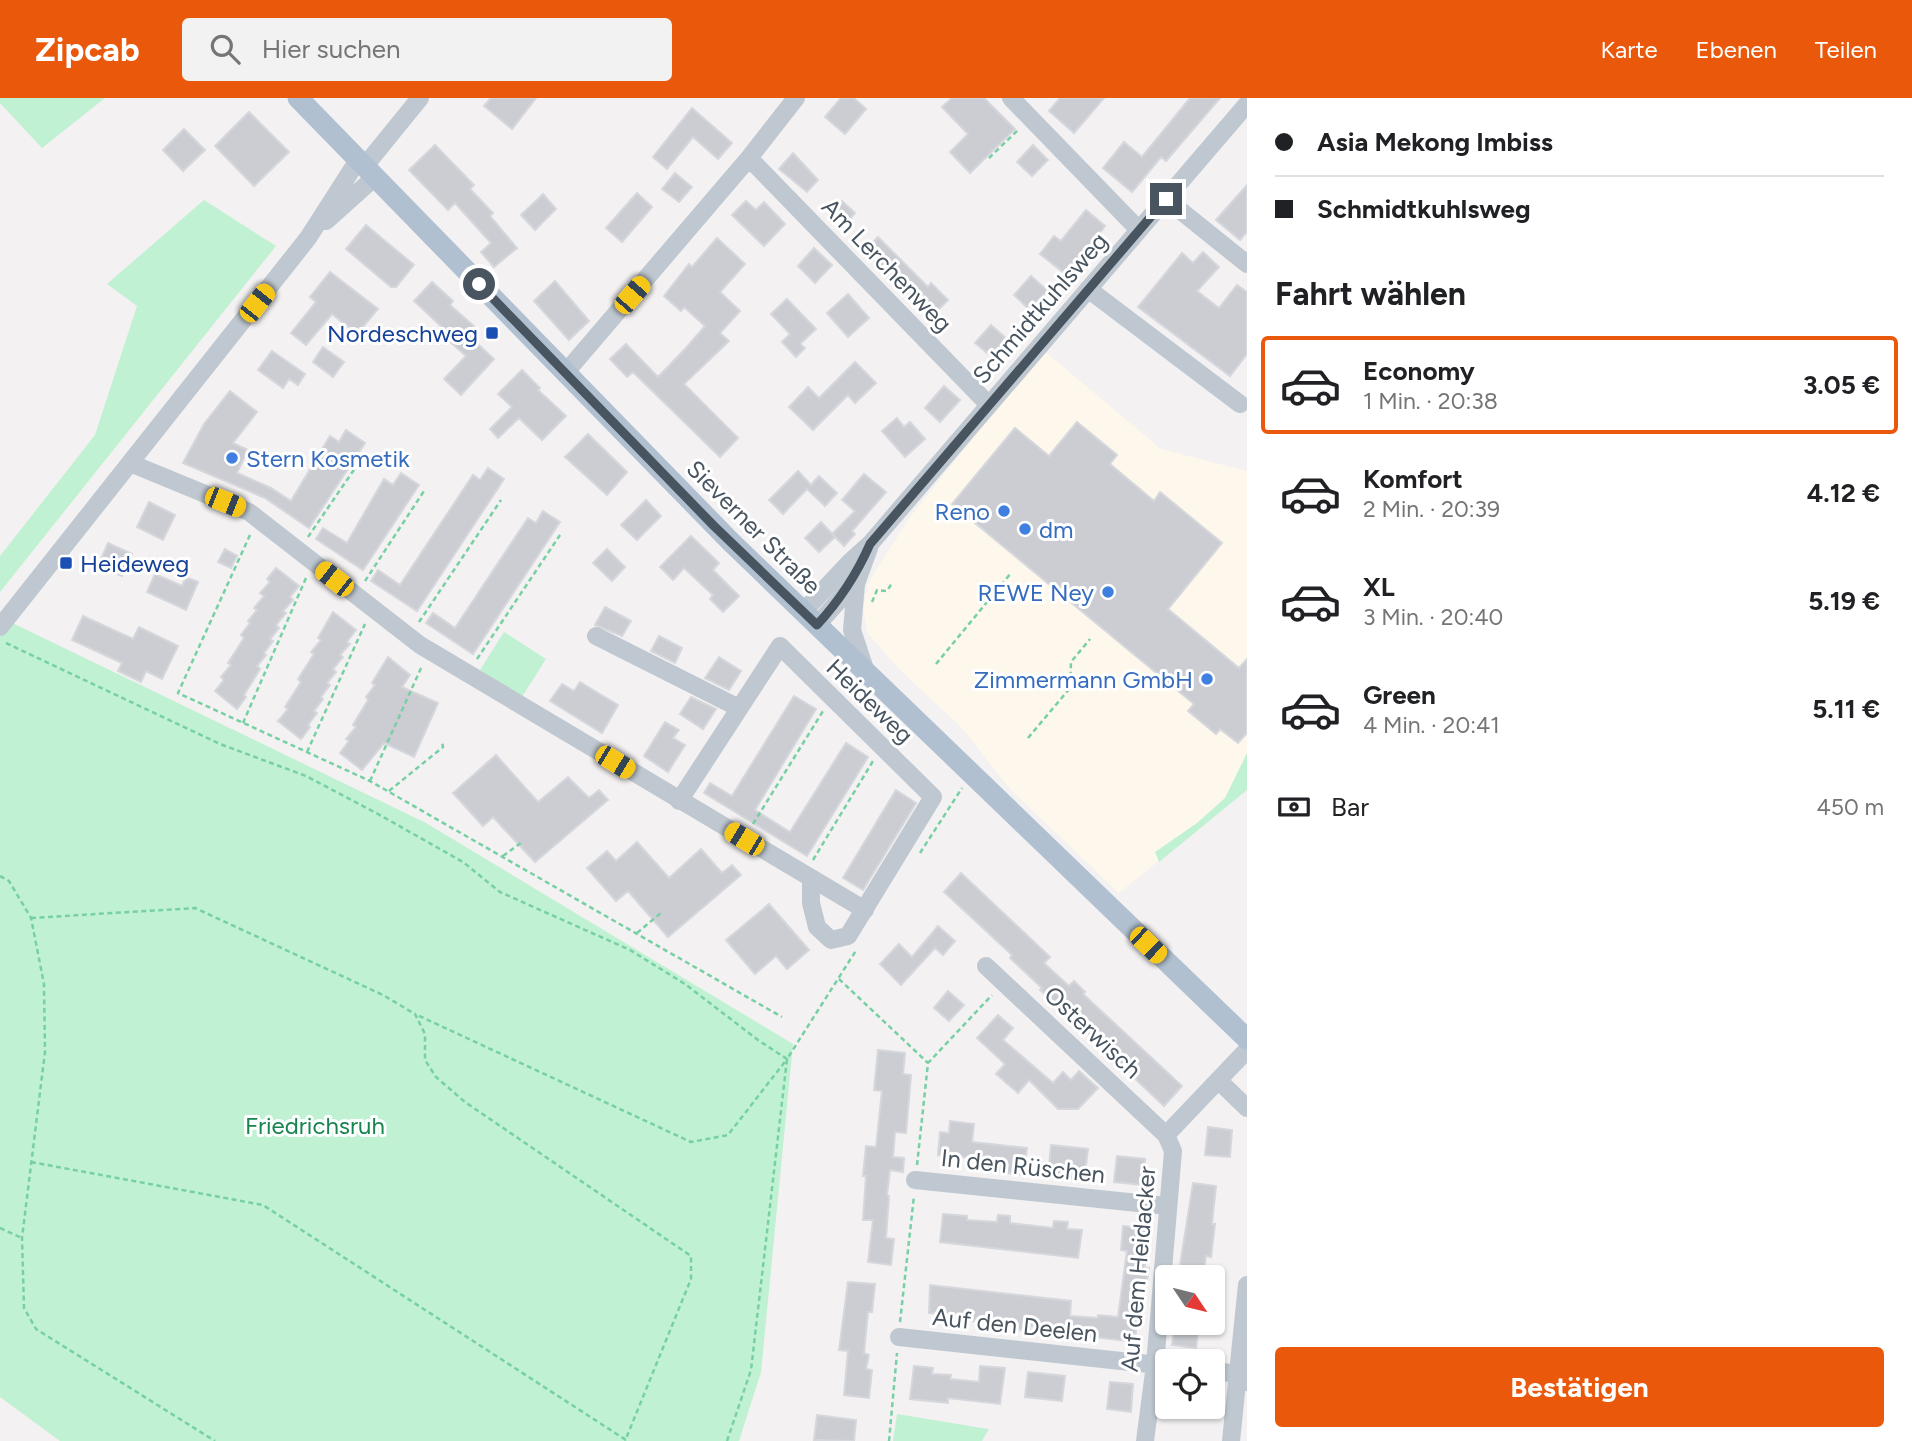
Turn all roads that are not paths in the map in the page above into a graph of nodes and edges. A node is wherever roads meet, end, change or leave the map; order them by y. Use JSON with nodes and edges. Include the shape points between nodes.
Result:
{"nodes":[{"id":1,"x":298,"y":98,"type":"edge"},
{"id":2,"x":421,"y":98,"type":"edge"},
{"id":3,"x":796,"y":98,"type":"edge"},
{"id":4,"x":1011,"y":98,"type":"edge"},
{"id":5,"x":1247,"y":104,"type":"edge"},
{"id":6,"x":749,"y":158,"type":"junction"},
{"id":7,"x":366,"y":168,"type":"junction"},
{"id":8,"x":1166,"y":199,"type":"junction"},
{"id":9,"x":1139,"y":230,"type":"junction"},
{"id":10,"x":1247,"y":264,"type":"edge"},
{"id":11,"x":1088,"y":289,"type":"junction"},
{"id":12,"x":566,"y":372,"type":"junction"},
{"id":13,"x":1240,"y":404,"type":"dead end"},
{"id":14,"x":989,"y":405,"type":"junction"},
{"id":15,"x":130,"y":463,"type":"junction"},
{"id":16,"x":870,"y":544,"type":"junction"},
{"id":17,"x":860,"y":568,"type":"junction"},
{"id":18,"x":810,"y":618,"type":"junction"},
{"id":19,"x":0,"y":627,"type":"edge"},
{"id":20,"x":596,"y":636,"type":"dead end"},
{"id":21,"x":867,"y":673,"type":"junction"},
{"id":22,"x":739,"y":709,"type":"junction"},
{"id":23,"x":679,"y":800,"type":"junction"},
{"id":24,"x":808,"y":877,"type":"junction"},
{"id":25,"x":864,"y":910,"type":"junction"},
{"id":26,"x":986,"y":966,"type":"dead end"},
{"id":27,"x":1247,"y":1039,"type":"edge"},
{"id":28,"x":1247,"y":1050,"type":"edge"},
{"id":29,"x":1218,"y":1080,"type":"junction"},
{"id":30,"x":1247,"y":1108,"type":"edge"},
{"id":31,"x":1167,"y":1135,"type":"junction"},
{"id":32,"x":915,"y":1180,"type":"road end"},
{"id":33,"x":1167,"y":1206,"type":"junction"},
{"id":34,"x":1247,"y":1285,"type":"edge"},
{"id":35,"x":899,"y":1337,"type":"road end"},
{"id":36,"x":1162,"y":1349,"type":"edge"},
{"id":37,"x":1155,"y":1365,"type":"edge"},
{"id":38,"x":1225,"y":1374,"type":"edge"},
{"id":39,"x":1243,"y":1378,"type":"edge"},
{"id":40,"x":1155,"y":1394,"type":"edge"},
{"id":41,"x":1145,"y":1441,"type":"edge"},
{"id":42,"x":1231,"y":1441,"type":"edge"}],
"edges":[{"from":1,"to":7,"type":"main road","name":"Sieverner Straße"},
{"from":2,"to":7,"type":"street"},
{"from":3,"to":6,"type":"street"},
{"from":4,"to":9,"type":"street"},
{"from":5,"to":8,"type":"street","name":"Schmidtkuhlsweg"},
{"from":6,"to":12,"type":"street"},
{"from":6,"to":14,"type":"street","name":"Am Lerchenweg"},
{"from":7,"to":12,"type":"main road","name":"Sieverner Straße"},
{"from":7,"to":15,"type":"street"},
{"from":8,"to":9,"type":"street","name":"Schmidtkuhlsweg"},
{"from":8,"to":10,"type":"street"},
{"from":9,"to":11,"type":"street","name":"Schmidtkuhlsweg"},
{"from":11,"to":13,"type":"street"},
{"from":11,"to":14,"type":"street","name":"Schmidtkuhlsweg"},
{"from":12,"to":18,"type":"main road","name":"Sieverner Straße"},
{"from":14,"to":16,"type":"street","name":"Schmidtkuhlsweg"},
{"from":15,"to":19,"type":"street"},
{"from":15,"to":23,"type":"street","via":[[248,512],[429,651]]},
{"from":16,"to":17,"type":"street","name":"Schmidtkuhlsweg"},
{"from":16,"to":18,"type":"street","name":"Schmidtkuhlsweg","via":[[850,562]]},
{"from":17,"to":18,"type":"street","name":"Schmidtkuhlsweg","via":[[842,597]]},
{"from":17,"to":21,"type":"street","name":"Schmidtkuhlsweg","via":[[852,629]]},
{"from":18,"to":21,"type":"main road","name":"Sieverner Straße"},
{"from":20,"to":22,"type":"street"},
{"from":21,"to":27,"type":"main road","name":"Sieverner Straße"},
{"from":22,"to":23,"type":"street","name":"Heideweg"},
{"from":22,"to":25,"type":"street","name":"Heideweg","via":[[779,646],[933,797]]},
{"from":23,"to":24,"type":"street"},
{"from":24,"to":25,"type":"street"},
{"from":24,"to":25,"type":"street","name":"Heideweg","via":[[817,927],[831,940],[848,936]]},
{"from":26,"to":31,"type":"street","name":"Osterwisch"},
{"from":28,"to":29,"type":"street","name":"Auf dem Heidacker"},
{"from":29,"to":30,"type":"street"},
{"from":29,"to":31,"type":"street","name":"Auf dem Heidacker"},
{"from":31,"to":33,"type":"street","name":"Auf dem Heidacker","via":[[1173,1152]]},
{"from":32,"to":33,"type":"street","name":"In den Rüschen"},
{"from":33,"to":36,"type":"street","name":"Auf dem Heidacker"},
{"from":34,"to":39,"type":"street"},
{"from":35,"to":37,"type":"street","name":"Auf den Deelen"},
{"from":38,"to":39,"type":"street"},
{"from":39,"to":42,"type":"street"},
{"from":40,"to":41,"type":"street","name":"Auf dem Heidacker"}]}
